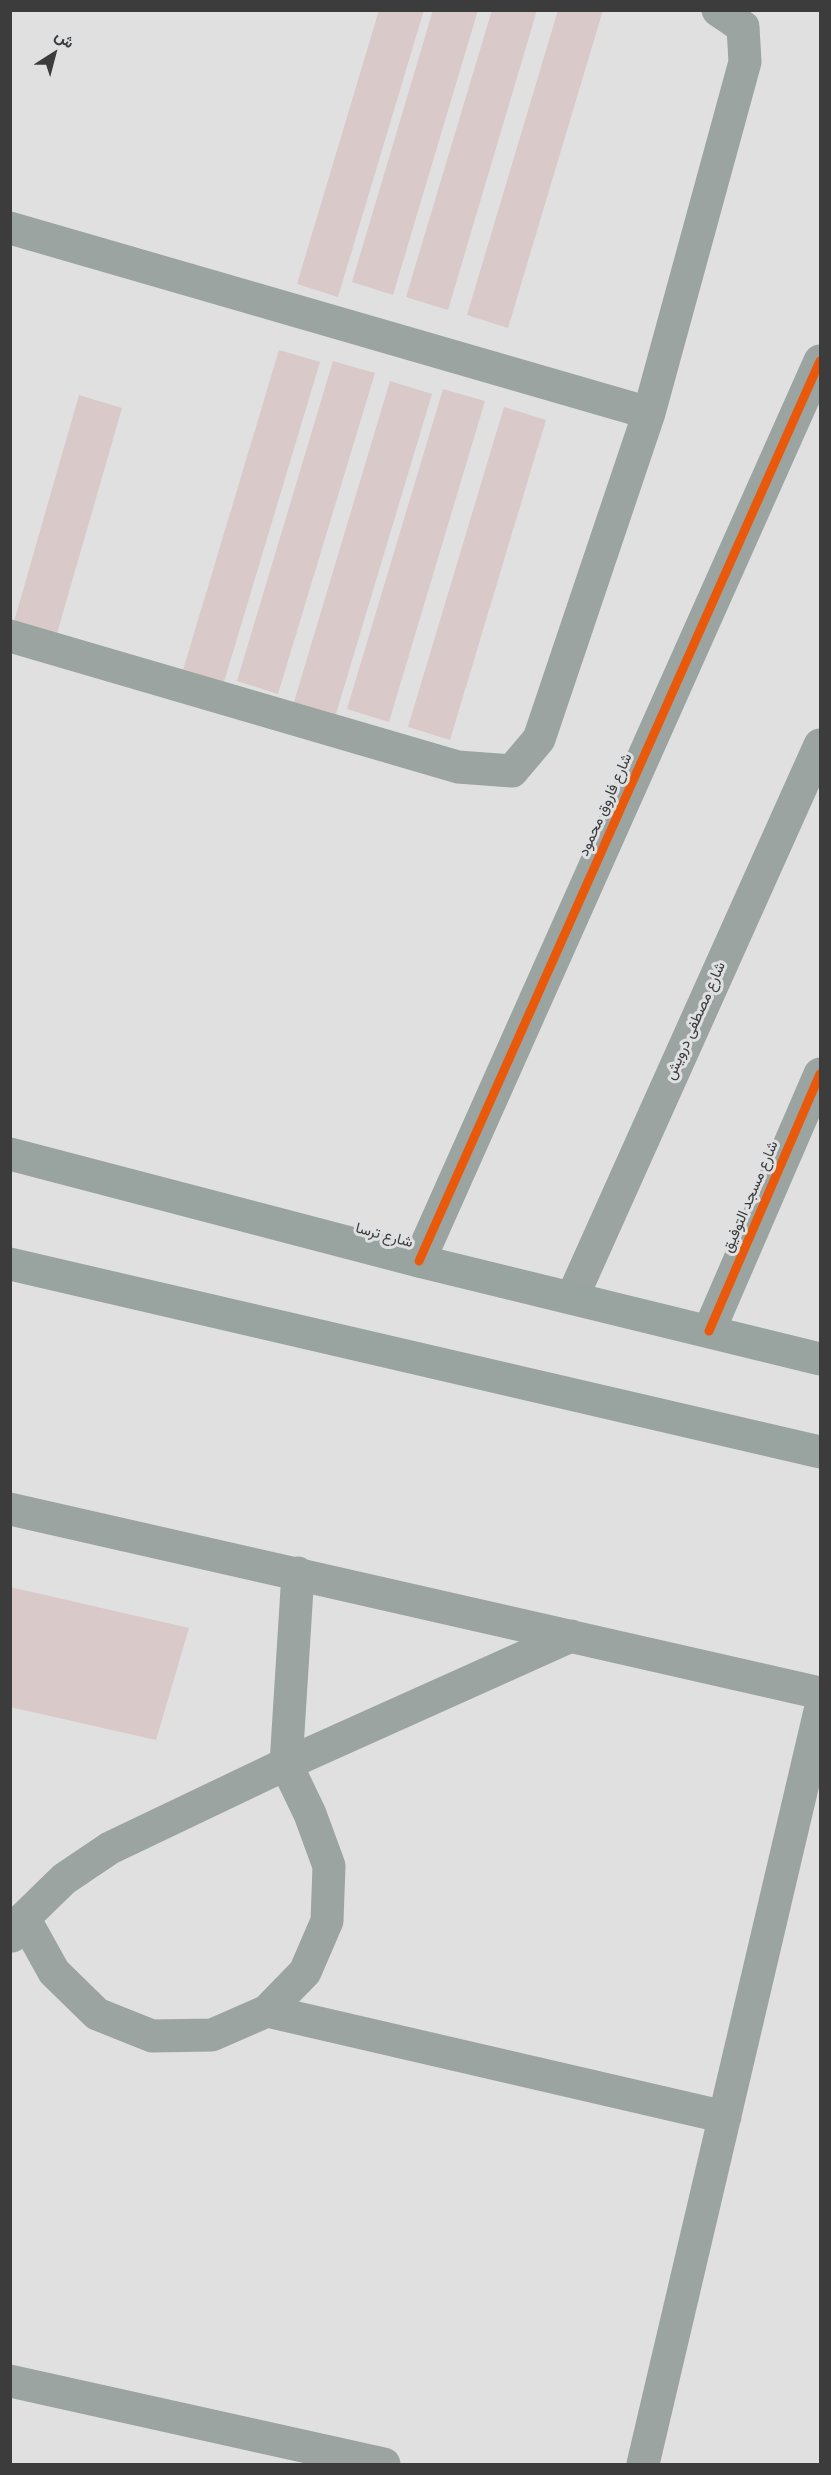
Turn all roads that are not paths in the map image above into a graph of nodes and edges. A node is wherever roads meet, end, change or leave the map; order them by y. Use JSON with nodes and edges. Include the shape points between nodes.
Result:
{"nodes":[{"id":1,"x":718,"y":10,"type":"edge"},
{"id":2,"x":10,"y":228,"type":"edge"},
{"id":3,"x":820,"y":361,"type":"edge"},
{"id":4,"x":649,"y":412,"type":"junction"},
{"id":5,"x":10,"y":636,"type":"edge"},
{"id":6,"x":820,"y":745,"type":"edge"},
{"id":7,"x":820,"y":1074,"type":"edge"},
{"id":8,"x":10,"y":1154,"type":"edge"},
{"id":9,"x":419,"y":1261,"type":"junction"},
{"id":10,"x":10,"y":1264,"type":"edge"},
{"id":11,"x":572,"y":1298,"type":"junction"},
{"id":12,"x":709,"y":1331,"type":"junction"},
{"id":13,"x":820,"y":1359,"type":"edge"},
{"id":14,"x":820,"y":1452,"type":"edge"},
{"id":15,"x":10,"y":1509,"type":"edge"},
{"id":16,"x":298,"y":1573,"type":"junction"},
{"id":17,"x":571,"y":1636,"type":"junction"},
{"id":18,"x":820,"y":1693,"type":"edge"},
{"id":19,"x":820,"y":1711,"type":"edge"},
{"id":20,"x":286,"y":1764,"type":"junction"},
{"id":21,"x":17,"y":1928,"type":"edge"},
{"id":22,"x":267,"y":2011,"type":"junction"},
{"id":23,"x":725,"y":2117,"type":"junction"},
{"id":24,"x":10,"y":2381,"type":"edge"},
{"id":25,"x":384,"y":2464,"type":"edge"},
{"id":26,"x":643,"y":2464,"type":"edge"}],
"edges":[{"from":1,"to":4,"type":"street","via":[[742,27],[745,62]]},
{"from":2,"to":4,"type":"street"},
{"from":3,"to":9,"type":"street","name":"شارع فاروق محمود"},
{"from":4,"to":5,"type":"street","via":[[539,740],[512,771],[458,767]]},
{"from":6,"to":11,"type":"street","name":"شارع مصطفى درويش"},
{"from":7,"to":12,"type":"street","name":"شارع مسجد التوفيق"},
{"from":8,"to":9,"type":"main road","name":"شارع ترسا"},
{"from":9,"to":11,"type":"main road","name":"شارع ترسا"},
{"from":10,"to":14,"type":"main road"},
{"from":11,"to":12,"type":"main road","name":"شارع ترسا"},
{"from":12,"to":13,"type":"main road","name":"شارع ترسا"},
{"from":15,"to":16,"type":"street"},
{"from":16,"to":17,"type":"street"},
{"from":16,"to":20,"type":"street"},
{"from":17,"to":18,"type":"street"},
{"from":17,"to":20,"type":"street"},
{"from":19,"to":23,"type":"street"},
{"from":20,"to":21,"type":"street","via":[[110,1848],[64,1879]]},
{"from":20,"to":22,"type":"street","via":[[329,1866],[327,1921],[305,1972]]},
{"from":21,"to":22,"type":"street","via":[[97,2014],[152,2036],[212,2035]]},
{"from":22,"to":23,"type":"street"},
{"from":23,"to":26,"type":"street"},
{"from":24,"to":25,"type":"street"}]}
